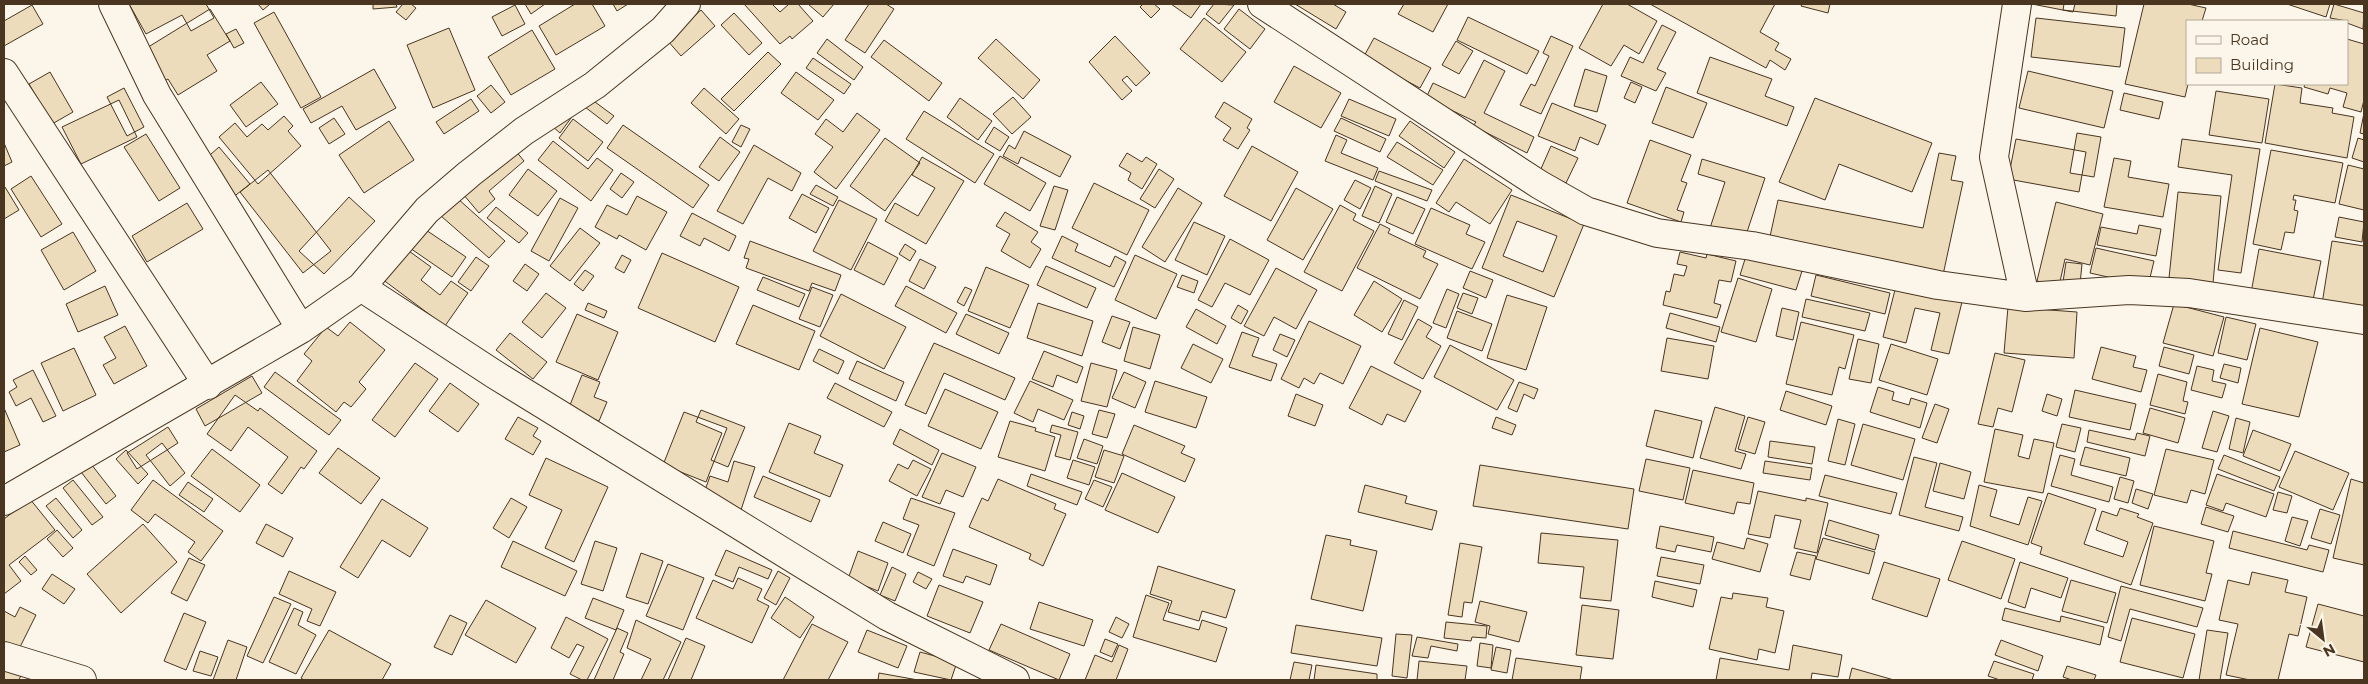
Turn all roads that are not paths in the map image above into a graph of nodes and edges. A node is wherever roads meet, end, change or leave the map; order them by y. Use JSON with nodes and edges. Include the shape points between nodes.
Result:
{"nodes":[{"id":1,"x":113,"y":4,"type":"edge"},
{"id":2,"x":686,"y":4,"type":"edge"},
{"id":3,"x":1262,"y":4,"type":"edge"},
{"id":4,"x":2017,"y":4,"type":"edge"},
{"id":5,"x":4,"y":73,"type":"edge"},
{"id":6,"x":361,"y":286,"type":"junction"},
{"id":7,"x":2025,"y":297,"type":"junction"},
{"id":8,"x":2364,"y":320,"type":"edge"},
{"id":9,"x":301,"y":329,"type":"junction"},
{"id":10,"x":208,"y":385,"type":"junction"},
{"id":11,"x":4,"y":502,"type":"edge"},
{"id":12,"x":4,"y":656,"type":"edge"},
{"id":13,"x":82,"y":680,"type":"edge"},
{"id":14,"x":1015,"y":680,"type":"edge"}],
"edges":[{"from":1,"to":9,"type":"street","via":[[156,95]]},
{"from":2,"to":6,"type":"street","via":[[663,30],[595,85],[524,132],[427,210]]},
{"from":3,"to":7,"type":"street","via":[[1540,185],[1586,211],[1657,233],[1752,246],[1938,285]]},
{"from":4,"to":7,"type":"street","via":[[1994,157]]},
{"from":5,"to":10,"type":"street"},
{"from":6,"to":9,"type":"street"},
{"from":6,"to":14,"type":"street","via":[[494,374],[887,616]]},
{"from":7,"to":8,"type":"street","via":[[2129,290],[2189,293]]},
{"from":9,"to":10,"type":"street"},
{"from":10,"to":11,"type":"street"},
{"from":12,"to":13,"type":"street"}]}
